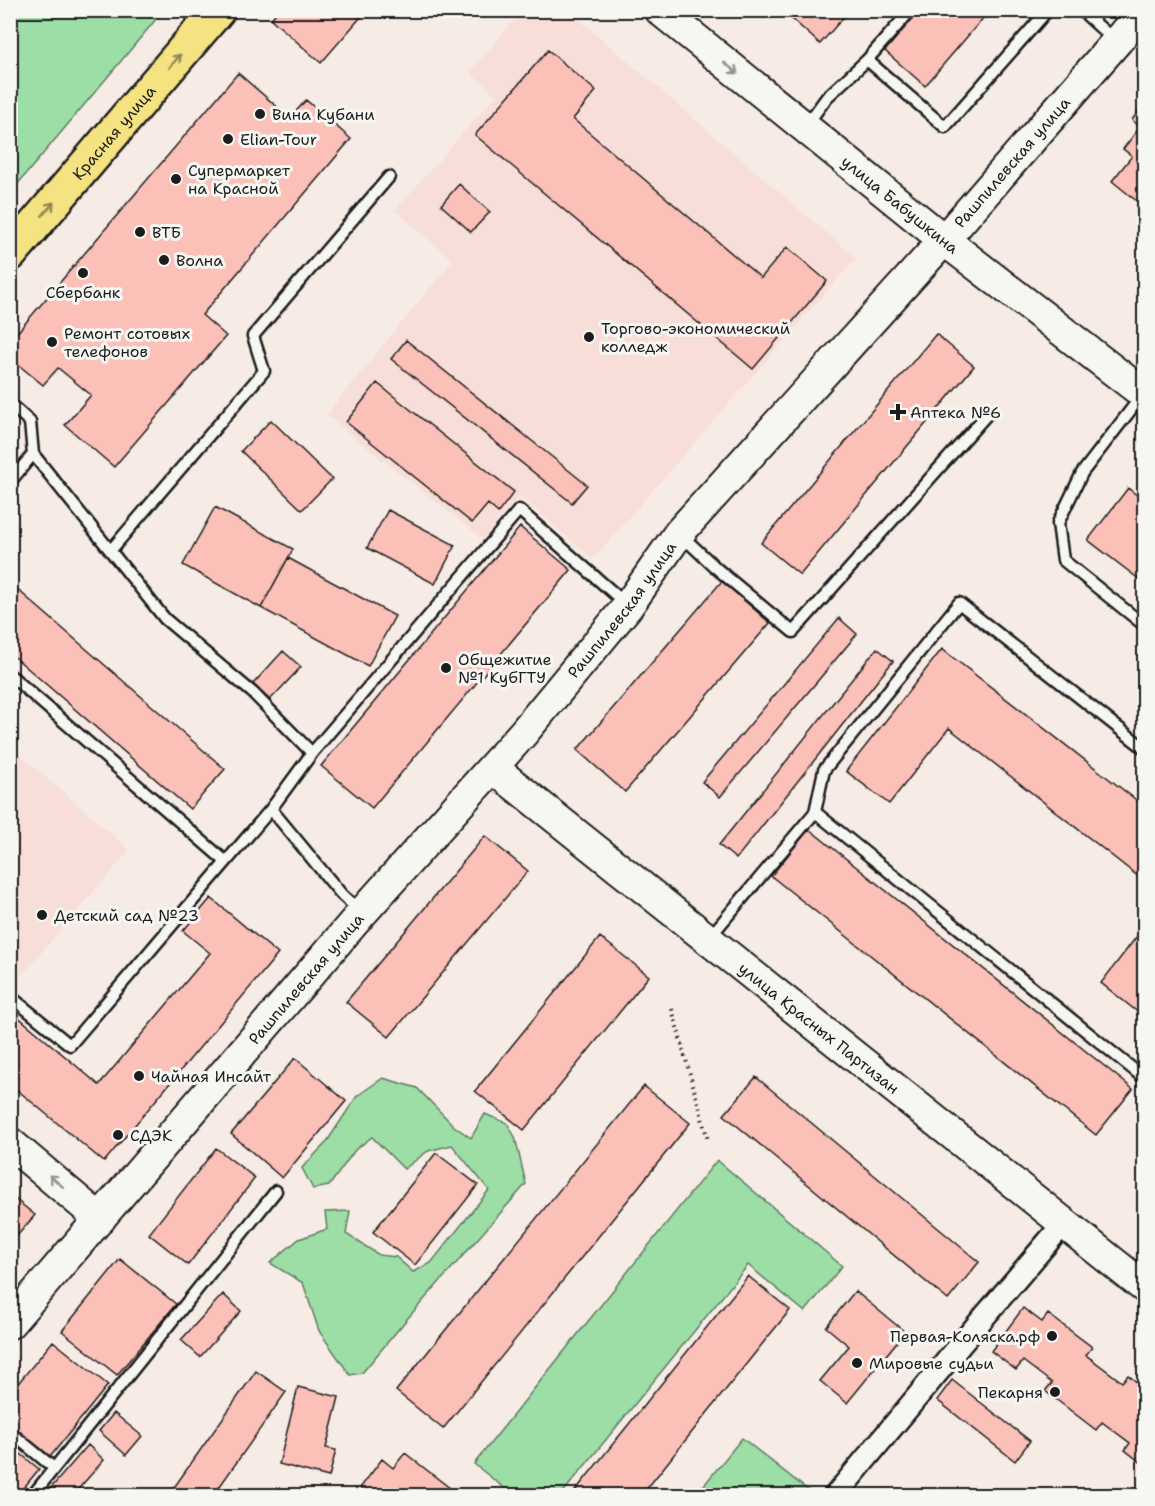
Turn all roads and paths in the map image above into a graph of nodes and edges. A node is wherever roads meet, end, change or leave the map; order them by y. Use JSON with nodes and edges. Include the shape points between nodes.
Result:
{"nodes":[{"id":1,"x":218,"y":10,"type":"edge"},
{"id":2,"x":660,"y":10,"type":"edge"},
{"id":3,"x":911,"y":10,"type":"edge"},
{"id":4,"x":1048,"y":10,"type":"edge"},
{"id":5,"x":1081,"y":10,"type":"edge"},
{"id":6,"x":1144,"y":10,"type":"edge"},
{"id":7,"x":1117,"y":42,"type":"junction"},
{"id":8,"x":867,"y":60,"type":"junction"},
{"id":9,"x":805,"y":127,"type":"junction"},
{"id":10,"x":389,"y":177,"type":"dead end"},
{"id":11,"x":944,"y":240,"type":"junction"},
{"id":12,"x":10,"y":254,"type":"edge"},
{"id":13,"x":1144,"y":394,"type":"edge"},
{"id":14,"x":10,"y":404,"type":"edge"},
{"id":15,"x":990,"y":411,"type":"dead end"},
{"id":16,"x":33,"y":454,"type":"junction"},
{"id":17,"x":10,"y":483,"type":"edge"},
{"id":18,"x":679,"y":533,"type":"junction"},
{"id":19,"x":111,"y":550,"type":"junction"},
{"id":20,"x":628,"y":606,"type":"junction"},
{"id":21,"x":1144,"y":625,"type":"edge"},
{"id":22,"x":10,"y":675,"type":"edge"},
{"id":23,"x":1144,"y":748,"type":"edge"},
{"id":24,"x":312,"y":753,"type":"junction"},
{"id":25,"x":494,"y":768,"type":"junction"},
{"id":26,"x":271,"y":809,"type":"junction"},
{"id":27,"x":815,"y":812,"type":"junction"},
{"id":28,"x":225,"y":861,"type":"junction"},
{"id":29,"x":362,"y":913,"type":"junction"},
{"id":30,"x":709,"y":939,"type":"junction"},
{"id":31,"x":10,"y":996,"type":"edge"},
{"id":32,"x":672,"y":1009,"type":"dead end"},
{"id":33,"x":1144,"y":1078,"type":"edge"},
{"id":34,"x":708,"y":1140,"type":"dead end"},
{"id":35,"x":10,"y":1143,"type":"edge"},
{"id":36,"x":276,"y":1191,"type":"dead end"},
{"id":37,"x":100,"y":1220,"type":"junction"},
{"id":38,"x":1064,"y":1223,"type":"junction"},
{"id":39,"x":1144,"y":1287,"type":"edge"},
{"id":40,"x":10,"y":1323,"type":"edge"},
{"id":41,"x":10,"y":1432,"type":"edge"},
{"id":42,"x":54,"y":1468,"type":"junction"},
{"id":43,"x":32,"y":1496,"type":"edge"},
{"id":44,"x":835,"y":1496,"type":"edge"}],
"edges":[{"from":12,"to":1,"type":"main road","name":"Красная улица","one_way":true},
{"from":2,"to":9,"type":"street","name":"улица Бабушкина","one_way":true},
{"from":3,"to":8,"type":"lane"},
{"from":4,"to":8,"type":"lane","via":[[945,127]]},
{"from":5,"to":7,"type":"lane"},
{"from":6,"to":7,"type":"street","name":"Рашпилевская улица"},
{"from":7,"to":11,"type":"street","name":"Рашпилевская улица"},
{"from":8,"to":9,"type":"lane","via":[[827,97]]},
{"from":9,"to":11,"type":"street","name":"улица Бабушкина"},
{"from":10,"to":19,"type":"lane","via":[[253,336],[264,371]]},
{"from":11,"to":13,"type":"street","name":"улица Бабушкина"},
{"from":11,"to":18,"type":"street","name":"Рашпилевская улица"},
{"from":13,"to":21,"type":"lane","via":[[1082,473],[1058,523],[1063,560]]},
{"from":14,"to":16,"type":"lane","via":[[30,422]]},
{"from":15,"to":18,"type":"lane","via":[[793,632]]},
{"from":16,"to":17,"type":"lane"},
{"from":16,"to":19,"type":"lane"},
{"from":18,"to":20,"type":"street","name":"Рашпилевская улица"},
{"from":19,"to":24,"type":"lane","via":[[165,618],[253,693]]},
{"from":20,"to":24,"type":"lane","via":[[519,510]]},
{"from":20,"to":25,"type":"street","name":"Рашпилевская улица"},
{"from":22,"to":28,"type":"lane"},
{"from":23,"to":27,"type":"lane","via":[[960,603],[824,770]]},
{"from":24,"to":26,"type":"lane"},
{"from":25,"to":29,"type":"street","name":"Рашпилевская улица"},
{"from":25,"to":30,"type":"street","name":"улица Красных Партизан"},
{"from":26,"to":28,"type":"lane"},
{"from":26,"to":29,"type":"lane","via":[[342,896]]},
{"from":27,"to":30,"type":"lane"},
{"from":27,"to":33,"type":"lane"},
{"from":28,"to":31,"type":"lane","via":[[70,1045]]},
{"from":29,"to":37,"type":"street","name":"Рашпилевская улица"},
{"from":30,"to":38,"type":"street","name":"улица Красных Партизан"},
{"from":32,"to":34,"type":"path"},
{"from":37,"to":35,"type":"street","one_way":true},
{"from":36,"to":42,"type":"lane"},
{"from":37,"to":40,"type":"street","name":"Рашпилевская улица"},
{"from":38,"to":39,"type":"street","name":"улица Красных Партизан"},
{"from":38,"to":44,"type":"street"},
{"from":41,"to":42,"type":"lane"},
{"from":42,"to":43,"type":"lane"}]}
